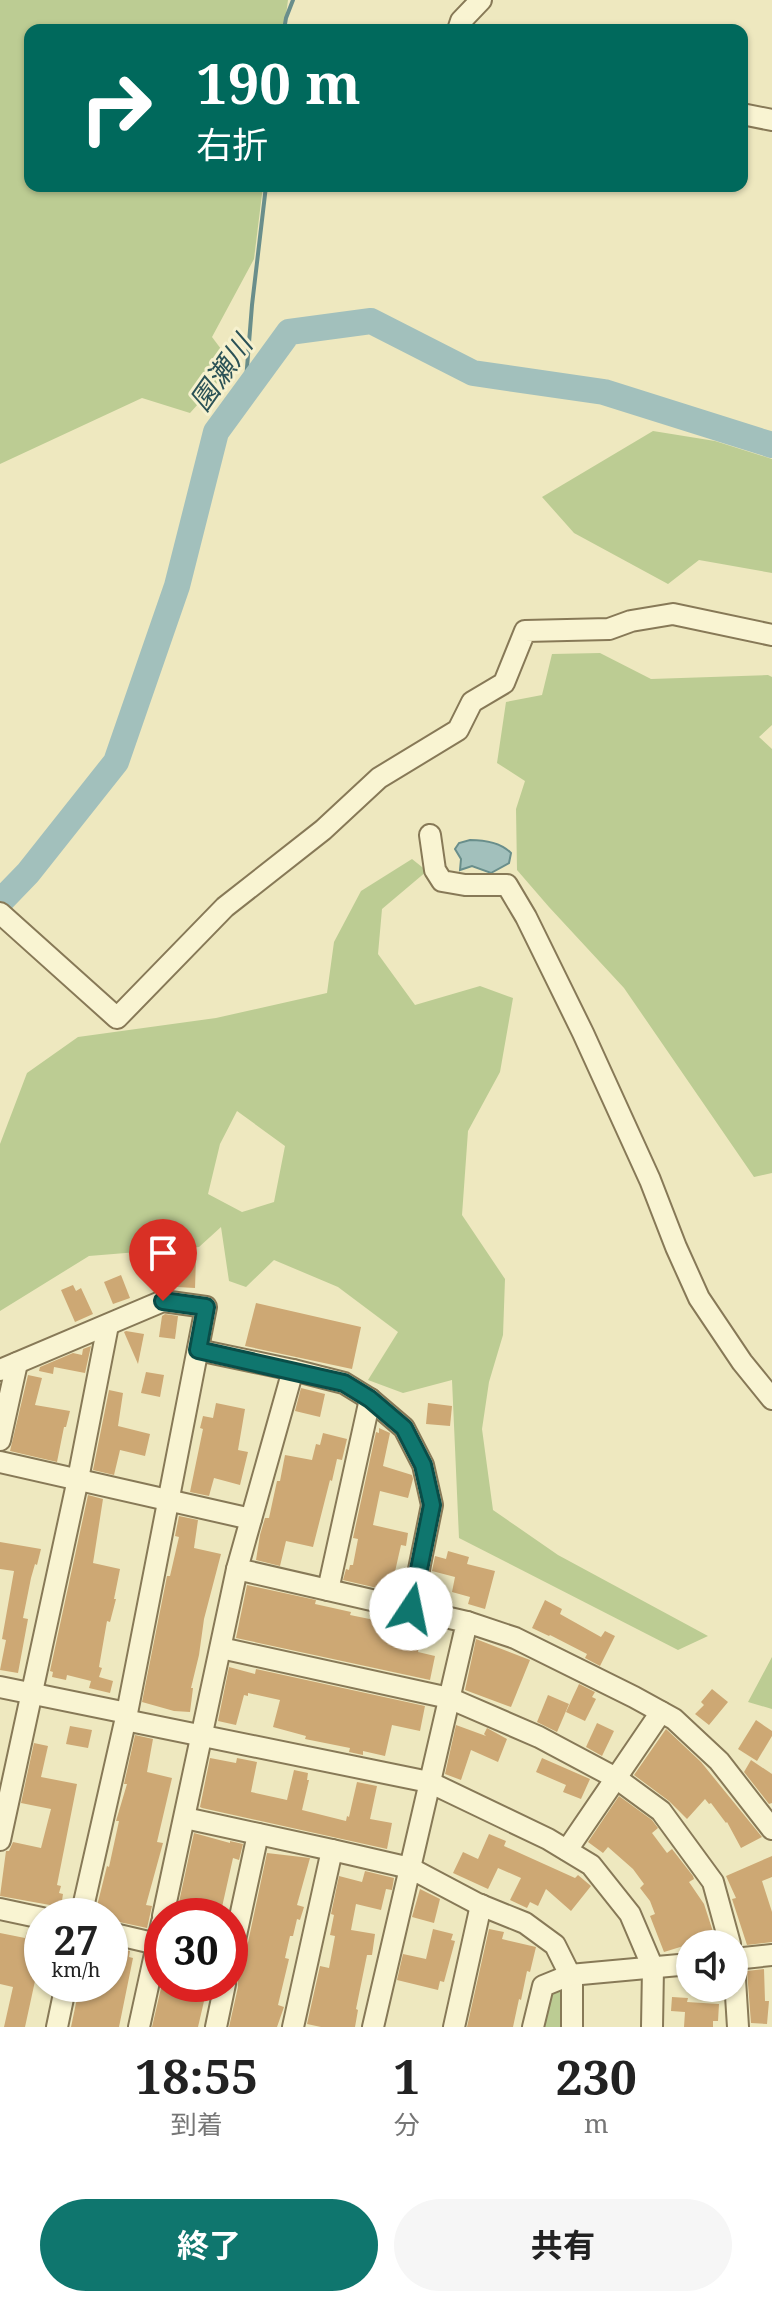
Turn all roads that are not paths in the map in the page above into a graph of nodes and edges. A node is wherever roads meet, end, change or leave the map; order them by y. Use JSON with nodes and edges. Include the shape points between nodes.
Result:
{"nodes":[{"id":1,"x":481,"y":0,"type":"edge"},
{"id":2,"x":460,"y":24,"type":"edge"},
{"id":3,"x":748,"y":115,"type":"edge"},
{"id":4,"x":772,"y":120,"type":"edge"},
{"id":5,"x":772,"y":635,"type":"edge"},
{"id":6,"x":430,"y":835,"type":"dead end"},
{"id":7,"x":6,"y":918,"type":"edge"},
{"id":8,"x":108,"y":1325,"type":"junction"},
{"id":9,"x":198,"y":1350,"type":"junction"},
{"id":10,"x":8,"y":1366,"type":"edge"},
{"id":11,"x":293,"y":1370,"type":"junction"},
{"id":12,"x":370,"y":1399,"type":"junction"},
{"id":13,"x":772,"y":1399,"type":"edge"},
{"id":14,"x":0,"y":1440,"type":"edge"},
{"id":15,"x":0,"y":1462,"type":"edge"},
{"id":16,"x":78,"y":1479,"type":"junction"},
{"id":17,"x":169,"y":1499,"type":"junction"},
{"id":18,"x":251,"y":1519,"type":"junction"},
{"id":19,"x":237,"y":1569,"type":"junction"},
{"id":20,"x":328,"y":1590,"type":"junction"},
{"id":21,"x":411,"y":1609,"type":"junction"},
{"id":22,"x":467,"y":1622,"type":"junction"},
{"id":23,"x":221,"y":1648,"type":"junction"},
{"id":24,"x":0,"y":1687,"type":"edge"},
{"id":25,"x":32,"y":1694,"type":"junction"},
{"id":26,"x":449,"y":1698,"type":"junction"},
{"id":27,"x":661,"y":1712,"type":"junction"},
{"id":28,"x":126,"y":1716,"type":"junction"},
{"id":29,"x":203,"y":1736,"type":"junction"},
{"id":30,"x":616,"y":1778,"type":"junction"},
{"id":31,"x":429,"y":1782,"type":"junction"},
{"id":32,"x":185,"y":1818,"type":"junction"},
{"id":33,"x":772,"y":1829,"type":"edge"},
{"id":34,"x":258,"y":1834,"type":"junction"},
{"id":35,"x":0,"y":1840,"type":"edge"},
{"id":36,"x":332,"y":1850,"type":"junction"},
{"id":37,"x":567,"y":1850,"type":"junction"},
{"id":38,"x":410,"y":1868,"type":"junction"},
{"id":39,"x":85,"y":1898,"type":"edge"},
{"id":40,"x":167,"y":1898,"type":"edge"},
{"id":41,"x":244,"y":1898,"type":"edge"},
{"id":42,"x":481,"y":1905,"type":"junction"},
{"id":43,"x":0,"y":1909,"type":"edge"},
{"id":44,"x":24,"y":1914,"type":"edge"},
{"id":45,"x":726,"y":1930,"type":"edge"},
{"id":46,"x":772,"y":1955,"type":"edge"},
{"id":47,"x":748,"y":1959,"type":"edge"},
{"id":48,"x":676,"y":1966,"type":"edge"},
{"id":49,"x":653,"y":1968,"type":"junction"},
{"id":50,"x":570,"y":1975,"type":"junction"},
{"id":51,"x":62,"y":2002,"type":"edge"},
{"id":52,"x":144,"y":2002,"type":"edge"},
{"id":53,"x":221,"y":2002,"type":"edge"},
{"id":54,"x":736,"y":2002,"type":"edge"},
{"id":55,"x":57,"y":2027,"type":"edge"},
{"id":56,"x":139,"y":2027,"type":"edge"},
{"id":57,"x":216,"y":2027,"type":"edge"},
{"id":58,"x":293,"y":2027,"type":"edge"},
{"id":59,"x":373,"y":2027,"type":"edge"},
{"id":60,"x":454,"y":2027,"type":"edge"},
{"id":61,"x":533,"y":2027,"type":"edge"},
{"id":62,"x":572,"y":2027,"type":"edge"},
{"id":63,"x":652,"y":2027,"type":"edge"},
{"id":64,"x":738,"y":2027,"type":"edge"}],
"edges":[{"from":1,"to":2,"type":"street"},
{"from":3,"to":4,"type":"street"},
{"from":5,"to":7,"type":"street","via":[[673,614],[609,629],[525,631],[504,683],[472,702],[458,730],[379,778],[225,907],[117,1018]]},
{"from":6,"to":13,"type":"street","via":[[442,881],[507,885],[583,1033],[699,1298]]},
{"from":8,"to":9,"type":"street","via":[[163,1301],[206,1307]]},
{"from":8,"to":10,"type":"street"},
{"from":8,"to":16,"type":"street"},
{"from":9,"to":11,"type":"street"},
{"from":9,"to":17,"type":"street"},
{"from":10,"to":14,"type":"street"},
{"from":11,"to":12,"type":"street","via":[[344,1383]]},
{"from":11,"to":18,"type":"street"},
{"from":12,"to":20,"type":"street"},
{"from":12,"to":21,"type":"street","via":[[404,1428],[423,1465],[432,1505]]},
{"from":15,"to":16,"type":"street"},
{"from":16,"to":17,"type":"street"},
{"from":16,"to":25,"type":"street"},
{"from":17,"to":18,"type":"street"},
{"from":17,"to":28,"type":"street"},
{"from":18,"to":19,"type":"street"},
{"from":19,"to":20,"type":"street"},
{"from":19,"to":23,"type":"street"},
{"from":20,"to":21,"type":"street"},
{"from":21,"to":22,"type":"street"},
{"from":22,"to":26,"type":"street"},
{"from":22,"to":27,"type":"street","via":[[515,1638]]},
{"from":23,"to":26,"type":"street"},
{"from":23,"to":29,"type":"street"},
{"from":24,"to":25,"type":"street"},
{"from":25,"to":28,"type":"street"},
{"from":25,"to":35,"type":"street"},
{"from":26,"to":30,"type":"street"},
{"from":26,"to":31,"type":"street"},
{"from":27,"to":30,"type":"street"},
{"from":27,"to":33,"type":"street","via":[[719,1761]]},
{"from":28,"to":29,"type":"street"},
{"from":28,"to":39,"type":"street"},
{"from":29,"to":31,"type":"street"},
{"from":29,"to":32,"type":"street"},
{"from":30,"to":37,"type":"street"},
{"from":30,"to":45,"type":"street","via":[[661,1811],[713,1882]]},
{"from":31,"to":37,"type":"street"},
{"from":31,"to":38,"type":"street"},
{"from":32,"to":34,"type":"street"},
{"from":32,"to":40,"type":"street"},
{"from":34,"to":36,"type":"street"},
{"from":34,"to":41,"type":"street"},
{"from":36,"to":38,"type":"street"},
{"from":36,"to":58,"type":"street"},
{"from":37,"to":49,"type":"street","via":[[591,1865],[630,1914]]},
{"from":38,"to":42,"type":"street"},
{"from":38,"to":59,"type":"street"},
{"from":42,"to":50,"type":"street","via":[[525,1923],[555,1945]]},
{"from":42,"to":60,"type":"street"},
{"from":43,"to":44,"type":"street"},
{"from":46,"to":47,"type":"street"},
{"from":48,"to":49,"type":"street"},
{"from":49,"to":50,"type":"street"},
{"from":49,"to":63,"type":"street"},
{"from":50,"to":61,"type":"street","via":[[543,1986]]},
{"from":50,"to":62,"type":"street"},
{"from":51,"to":55,"type":"street"},
{"from":52,"to":56,"type":"street"},
{"from":53,"to":57,"type":"street"},
{"from":54,"to":64,"type":"street"}]}
